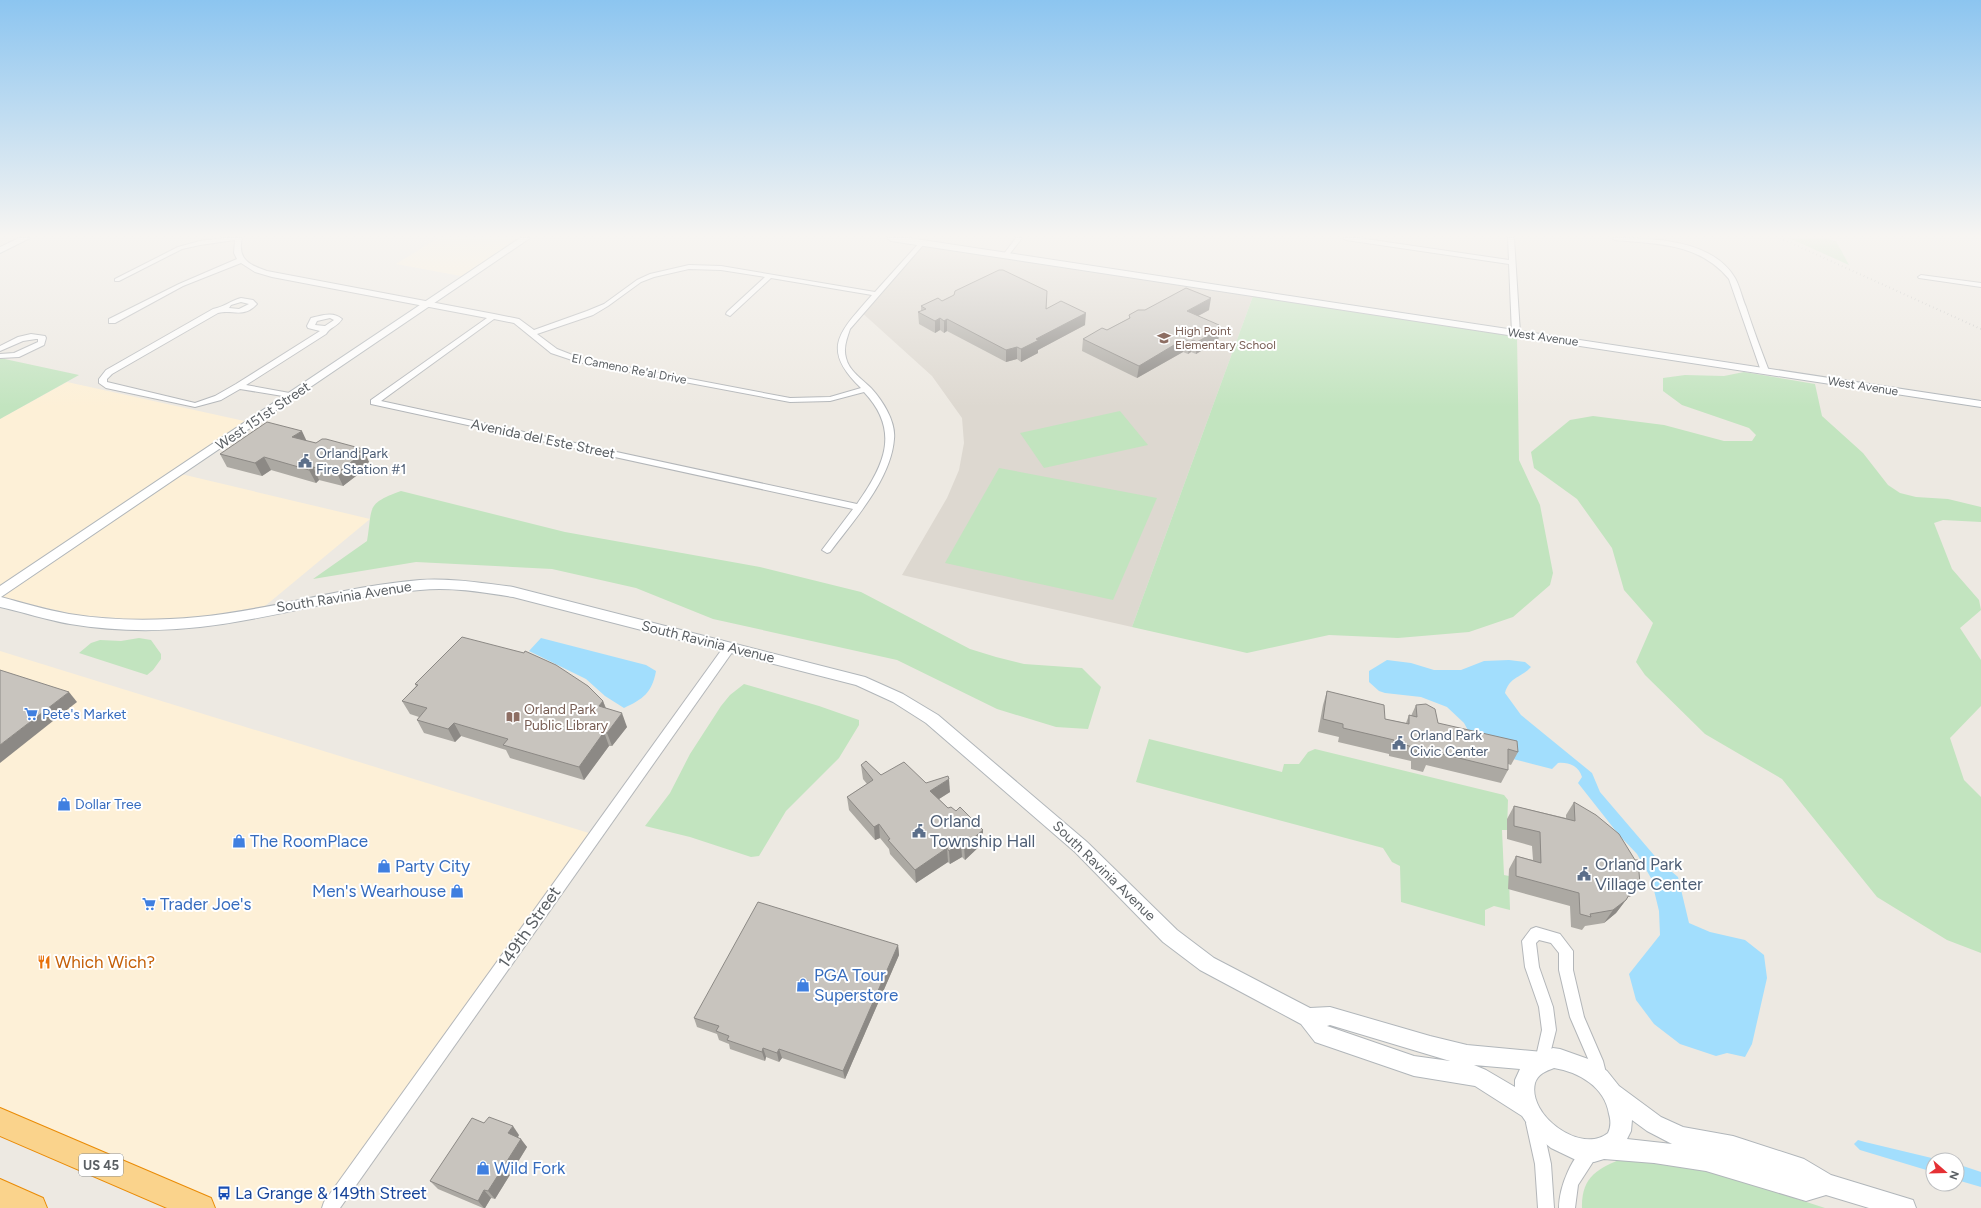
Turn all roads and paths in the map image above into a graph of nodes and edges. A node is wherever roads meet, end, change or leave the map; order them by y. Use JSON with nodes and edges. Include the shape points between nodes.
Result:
{"nodes":[{"id":1,"x":163,"y":294,"type":"edge"},
{"id":2,"x":375,"y":294,"type":"edge"},
{"id":3,"x":443,"y":294,"type":"edge"},
{"id":4,"x":620,"y":294,"type":"edge"},
{"id":5,"x":751,"y":294,"type":"edge"},
{"id":6,"x":876,"y":294,"type":"edge"},
{"id":7,"x":1260,"y":294,"type":"edge"},
{"id":8,"x":1514,"y":294,"type":"edge"},
{"id":9,"x":1738,"y":294,"type":"edge"},
{"id":10,"x":429,"y":304,"type":"junction"},
{"id":11,"x":225,"y":309,"type":"dead end"},
{"id":12,"x":730,"y":314,"type":"dead end"},
{"id":13,"x":494,"y":316,"type":"junction"},
{"id":14,"x":112,"y":321,"type":"dead end"},
{"id":15,"x":325,"y":328,"type":"dead end"},
{"id":16,"x":532,"y":333,"type":"junction"},
{"id":17,"x":1516,"y":333,"type":"junction"},
{"id":18,"x":0,"y":350,"type":"edge"},
{"id":19,"x":0,"y":356,"type":"edge"},
{"id":20,"x":1765,"y":371,"type":"junction"},
{"id":21,"x":239,"y":386,"type":"junction"},
{"id":22,"x":867,"y":389,"type":"junction"},
{"id":23,"x":292,"y":396,"type":"junction"},
{"id":24,"x":1981,"y":404,"type":"edge"},
{"id":25,"x":858,"y":507,"type":"junction"},
{"id":26,"x":827,"y":550,"type":"dead end"},
{"id":27,"x":0,"y":593,"type":"edge"},
{"id":28,"x":0,"y":602,"type":"edge"},
{"id":29,"x":729,"y":648,"type":"junction"},
{"id":30,"x":1308,"y":1017,"type":"junction"},
{"id":31,"x":1541,"y":1061,"type":"junction"},
{"id":32,"x":1606,"y":1086,"type":"junction"},
{"id":33,"x":1531,"y":1112,"type":"junction"},
{"id":34,"x":0,"y":1122,"type":"edge"},
{"id":35,"x":1598,"y":1150,"type":"junction"},
{"id":36,"x":1826,"y":1184,"type":"junction"},
{"id":37,"x":0,"y":1193,"type":"edge"},
{"id":38,"x":33,"y":1208,"type":"edge"},
{"id":39,"x":201,"y":1208,"type":"edge"},
{"id":40,"x":330,"y":1208,"type":"edge"},
{"id":41,"x":1546,"y":1208,"type":"edge"},
{"id":42,"x":1567,"y":1208,"type":"edge"},
{"id":43,"x":1905,"y":1208,"type":"edge"}],
"edges":[{"from":1,"to":14,"type":"street"},
{"from":2,"to":10,"type":"street","name":"El Cameno Re'al Drive"},
{"from":3,"to":10,"type":"street","name":"West 151st Street"},
{"from":4,"to":16,"type":"street","via":[[590,313]]},
{"from":5,"to":12,"type":"street"},
{"from":6,"to":22,"type":"street","via":[[847,328],[840,352],[848,371]]},
{"from":7,"to":17,"type":"street","name":"West Avenue"},
{"from":8,"to":17,"type":"street"},
{"from":9,"to":20,"type":"street"},
{"from":10,"to":13,"type":"street","name":"El Cameno Re'al Drive"},
{"from":10,"to":23,"type":"street","name":"West 151st Street"},
{"from":11,"to":21,"type":"street","via":[[216,311],[109,372],[103,383],[195,404],[218,398]]},
{"from":13,"to":16,"type":"street","name":"El Cameno Re'al Drive","via":[[516,321]]},
{"from":13,"to":25,"type":"street","name":"Avenida del Este Street","via":[[374,402]]},
{"from":15,"to":21,"type":"street","via":[[323,332]]},
{"from":16,"to":22,"type":"street","name":"El Cameno Re'al Drive","via":[[548,347],[578,360],[790,400],[830,399]]},
{"from":17,"to":20,"type":"street","name":"West Avenue"},
{"from":18,"to":19,"type":"street","via":[[25,338],[42,338],[41,343],[19,354]]},
{"from":20,"to":24,"type":"street","name":"West Avenue"},
{"from":21,"to":23,"type":"street"},
{"from":22,"to":25,"type":"street","via":[[880,404],[887,420],[890,439],[886,458],[875,482]]},
{"from":23,"to":27,"type":"street","name":"West 151st Street"},
{"from":25,"to":26,"type":"street"},
{"from":28,"to":29,"type":"street","name":"South Ravinia Avenue","via":[[70,619],[139,624],[177,623],[200,622],[370,590],[455,585],[513,592]]},
{"from":29,"to":30,"type":"street","name":"South Ravinia Avenue","via":[[860,681],[898,698],[932,719],[1081,847],[1170,936],[1207,964]]},
{"from":29,"to":40,"type":"street","name":"149th Street"},
{"from":30,"to":31,"type":"street","via":[[1330,1016],[1467,1055]]},
{"from":30,"to":33,"type":"street","name":"South Ravinia Avenue","via":[[1322,1036],[1414,1066],[1479,1077]]},
{"from":31,"to":32,"type":"street","via":[[1553,1058],[1569,1060],[1586,1067]]},
{"from":31,"to":32,"type":"street","via":[[1549,1030],[1546,1007],[1532,967],[1528,941],[1536,933],[1555,938],[1566,951],[1566,970],[1577,1017]]},
{"from":31,"to":33,"type":"street","via":[[1530,1068],[1525,1079],[1524,1091]]},
{"from":32,"to":35,"type":"street","via":[[1619,1107],[1622,1122],[1614,1142]]},
{"from":32,"to":36,"type":"street","via":[[1654,1124],[1681,1137],[1733,1147],[1804,1170]]},
{"from":33,"to":35,"type":"street","via":[[1552,1137],[1565,1145]]},
{"from":33,"to":41,"type":"street","via":[[1543,1164]]},
{"from":34,"to":39,"type":"highway","number":"US 45"},
{"from":35,"to":36,"type":"street","via":[[1654,1152],[1706,1160],[1806,1190]]},
{"from":35,"to":42,"type":"street","via":[[1571,1178],[1566,1196]]},
{"from":36,"to":43,"type":"street"},
{"from":37,"to":38,"type":"highway"}]}
